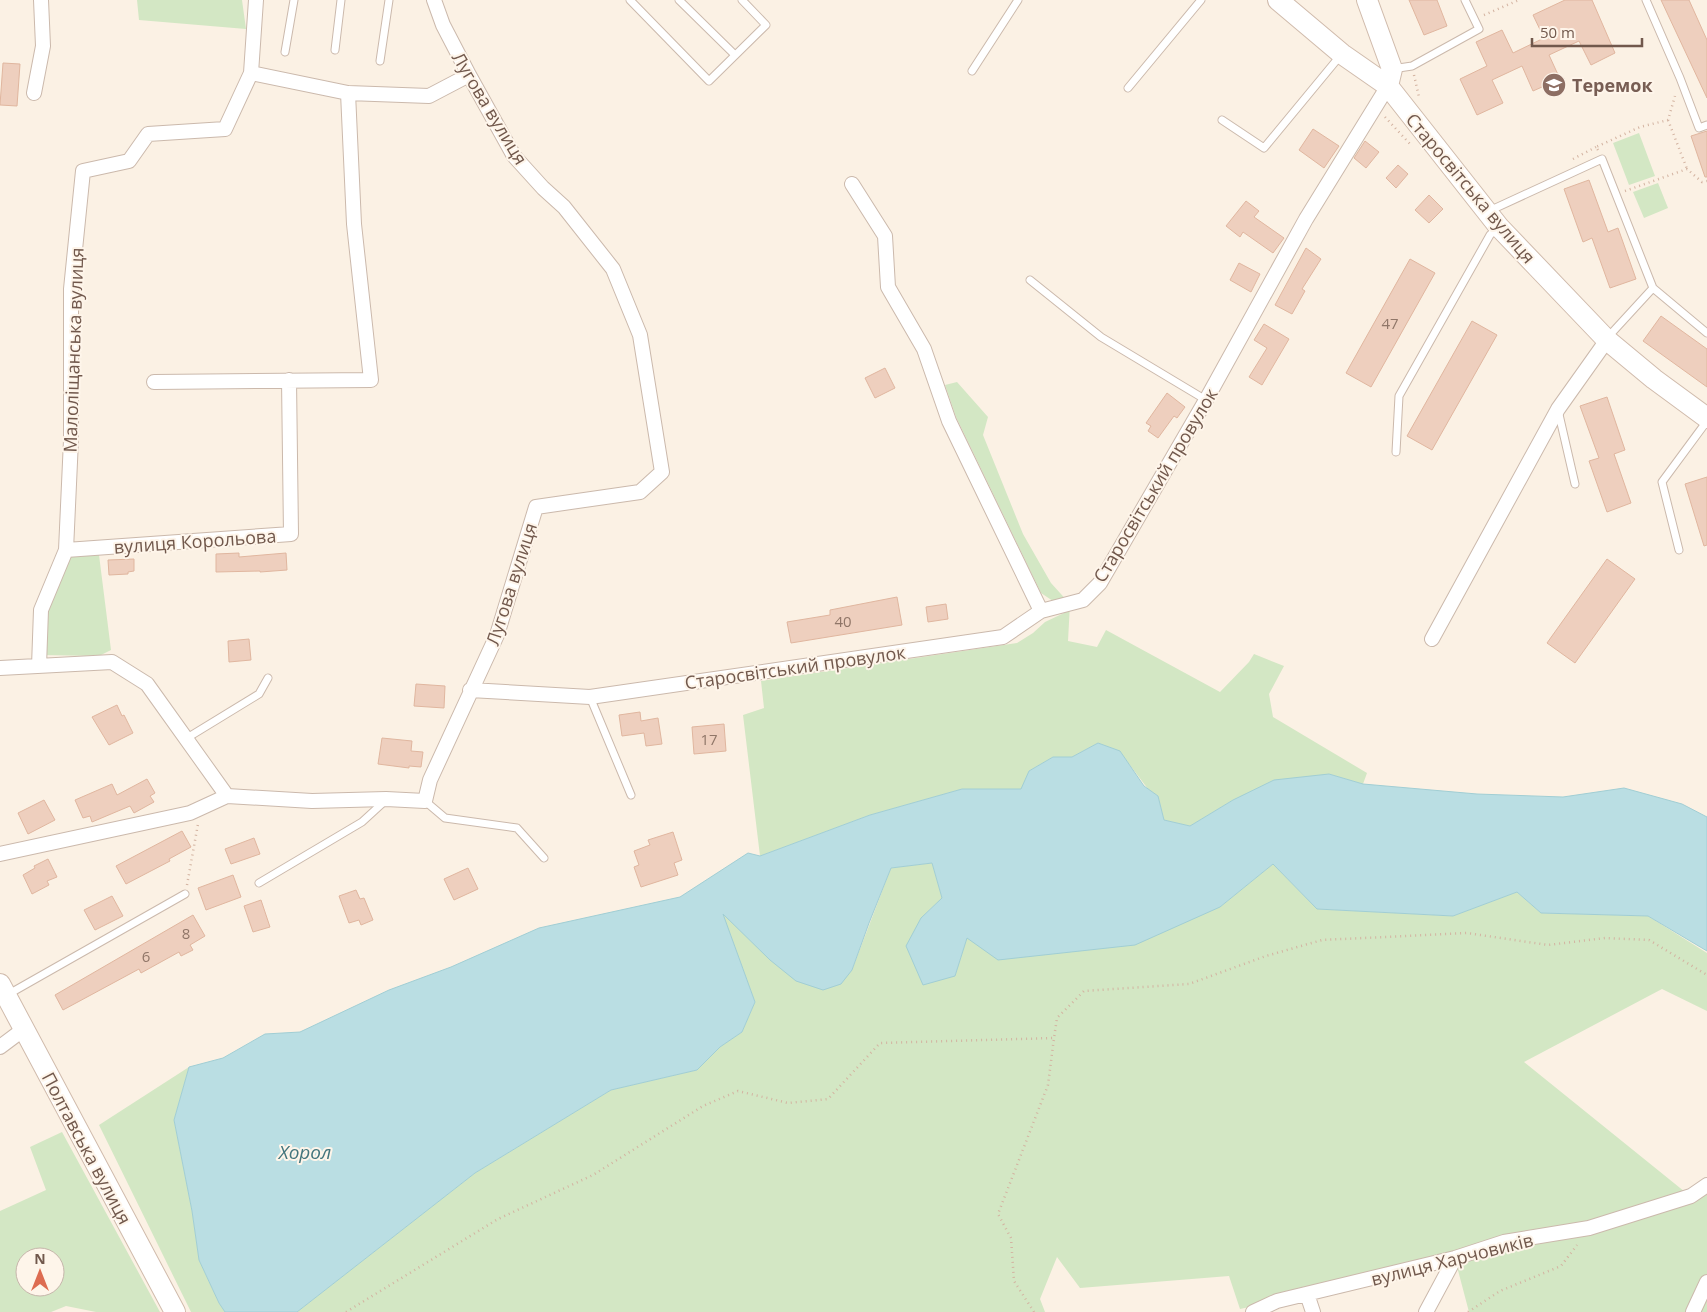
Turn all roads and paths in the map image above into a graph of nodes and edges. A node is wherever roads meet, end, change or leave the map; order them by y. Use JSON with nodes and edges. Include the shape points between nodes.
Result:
{"nodes":[{"id":1,"x":41,"y":0,"type":"edge"},
{"id":2,"x":256,"y":0,"type":"edge"},
{"id":3,"x":294,"y":0,"type":"edge"},
{"id":4,"x":342,"y":0,"type":"edge"},
{"id":5,"x":389,"y":0,"type":"edge"},
{"id":6,"x":434,"y":0,"type":"edge"},
{"id":7,"x":630,"y":0,"type":"edge"},
{"id":8,"x":679,"y":0,"type":"edge"},
{"id":9,"x":742,"y":0,"type":"edge"},
{"id":10,"x":1018,"y":0,"type":"edge"},
{"id":11,"x":1201,"y":0,"type":"edge"},
{"id":12,"x":1278,"y":0,"type":"edge"},
{"id":13,"x":1367,"y":0,"type":"edge"},
{"id":14,"x":1464,"y":0,"type":"edge"},
{"id":15,"x":1519,"y":0,"type":"edge"},
{"id":16,"x":1646,"y":0,"type":"edge"},
{"id":17,"x":1474,"y":19,"type":"junction"},
{"id":18,"x":335,"y":50,"type":"dead end"},
{"id":19,"x":285,"y":52,"type":"dead end"},
{"id":20,"x":1342,"y":54,"type":"junction"},
{"id":21,"x":735,"y":55,"type":"junction"},
{"id":22,"x":380,"y":61,"type":"dead end"},
{"id":23,"x":1412,"y":66,"type":"junction"},
{"id":24,"x":972,"y":71,"type":"dead end"},
{"id":25,"x":251,"y":73,"type":"junction"},
{"id":26,"x":469,"y":75,"type":"junction"},
{"id":27,"x":1390,"y":78,"type":"junction"},
{"id":28,"x":1680,"y":78,"type":"junction"},
{"id":29,"x":1128,"y":88,"type":"dead end"},
{"id":30,"x":34,"y":93,"type":"dead end"},
{"id":31,"x":348,"y":93,"type":"junction"},
{"id":32,"x":1419,"y":100,"type":"dead end"},
{"id":33,"x":1222,"y":120,"type":"dead end"},
{"id":34,"x":1668,"y":120,"type":"junction"},
{"id":35,"x":1707,"y":125,"type":"edge"},
{"id":36,"x":1602,"y":159,"type":"junction"},
{"id":37,"x":1687,"y":169,"type":"junction"},
{"id":38,"x":1707,"y":181,"type":"edge"},
{"id":39,"x":852,"y":184,"type":"dead end"},
{"id":40,"x":1616,"y":194,"type":"junction"},
{"id":41,"x":1492,"y":219,"type":"junction"},
{"id":42,"x":1030,"y":280,"type":"dead end"},
{"id":43,"x":1653,"y":288,"type":"junction"},
{"id":44,"x":1707,"y":333,"type":"edge"},
{"id":45,"x":1607,"y":340,"type":"junction"},
{"id":46,"x":289,"y":380,"type":"junction"},
{"id":47,"x":154,"y":382,"type":"dead end"},
{"id":48,"x":1206,"y":400,"type":"junction"},
{"id":49,"x":1558,"y":409,"type":"junction"},
{"id":50,"x":1707,"y":420,"type":"edge"},
{"id":51,"x":1396,"y":452,"type":"dead end"},
{"id":52,"x":1575,"y":484,"type":"dead end"},
{"id":53,"x":66,"y":550,"type":"junction"},
{"id":54,"x":1679,"y":550,"type":"dead end"},
{"id":55,"x":1041,"y":611,"type":"junction"},
{"id":56,"x":1432,"y":639,"type":"dead end"},
{"id":57,"x":40,"y":666,"type":"junction"},
{"id":58,"x":0,"y":668,"type":"edge"},
{"id":59,"x":268,"y":678,"type":"dead end"},
{"id":60,"x":470,"y":690,"type":"junction"},
{"id":61,"x":590,"y":697,"type":"junction"},
{"id":62,"x":187,"y":738,"type":"junction"},
{"id":63,"x":631,"y":795,"type":"dead end"},
{"id":64,"x":227,"y":796,"type":"junction"},
{"id":65,"x":386,"y":799,"type":"junction"},
{"id":66,"x":425,"y":801,"type":"junction"},
{"id":67,"x":202,"y":808,"type":"junction"},
{"id":68,"x":0,"y":854,"type":"edge"},
{"id":69,"x":544,"y":858,"type":"dead end"},
{"id":70,"x":259,"y":883,"type":"dead end"},
{"id":71,"x":185,"y":894,"type":"joint"},
{"id":72,"x":1707,"y":975,"type":"edge"},
{"id":73,"x":3,"y":989,"type":"edge"},
{"id":74,"x":24,"y":1029,"type":"junction"},
{"id":75,"x":1054,"y":1038,"type":"junction"},
{"id":76,"x":0,"y":1047,"type":"edge"},
{"id":77,"x":1707,"y":1185,"type":"edge"},
{"id":78,"x":1589,"y":1228,"type":"junction"},
{"id":79,"x":1455,"y":1258,"type":"junction"},
{"id":80,"x":1707,"y":1282,"type":"edge"},
{"id":81,"x":1307,"y":1294,"type":"junction"},
{"id":82,"x":175,"y":1312,"type":"edge"},
{"id":83,"x":346,"y":1312,"type":"edge"},
{"id":84,"x":1034,"y":1312,"type":"edge"},
{"id":85,"x":1253,"y":1312,"type":"edge"},
{"id":86,"x":1313,"y":1312,"type":"edge"},
{"id":87,"x":1426,"y":1312,"type":"edge"},
{"id":88,"x":1468,"y":1312,"type":"edge"},
{"id":89,"x":1693,"y":1312,"type":"edge"}],
"edges":[{"from":1,"to":30,"type":"street","via":[[43,46]]},
{"from":2,"to":25,"type":"street","name":"Малоліщанська вулиця"},
{"from":3,"to":19,"type":"lane"},
{"from":4,"to":18,"type":"lane"},
{"from":5,"to":22,"type":"lane"},
{"from":6,"to":26,"type":"street","name":"Лугова вулиця"},
{"from":7,"to":21,"type":"lane","via":[[709,81]]},
{"from":8,"to":21,"type":"lane"},
{"from":9,"to":21,"type":"lane","via":[[766,24]]},
{"from":10,"to":24,"type":"lane"},
{"from":11,"to":29,"type":"lane"},
{"from":12,"to":20,"type":"street","name":"Старосвітська вулиця"},
{"from":13,"to":27,"type":"street"},
{"from":14,"to":17,"type":"lane"},
{"from":15,"to":17,"type":"path"},
{"from":16,"to":28,"type":"lane"},
{"from":17,"to":23,"type":"lane","via":[[1479,29]]},
{"from":20,"to":27,"type":"street","name":"Старосвітська вулиця"},
{"from":20,"to":33,"type":"lane","via":[[1264,148]]},
{"from":23,"to":27,"type":"lane"},
{"from":23,"to":32,"type":"path"},
{"from":25,"to":31,"type":"street"},
{"from":25,"to":53,"type":"street","name":"Малоліщанська вулиця","via":[[225,129],[148,134],[129,161],[83,171],[71,289],[71,440]]},
{"from":26,"to":31,"type":"street","via":[[429,96]]},
{"from":26,"to":60,"type":"street","name":"Лугова вулиця","via":[[514,156],[564,208],[613,269],[640,335],[662,472],[640,492],[536,507],[497,634]]},
{"from":27,"to":41,"type":"street","name":"Старосвітська вулиця"},
{"from":27,"to":48,"type":"street","name":"Старосвітський провулок","via":[[1306,218]]},
{"from":28,"to":34,"type":"path"},
{"from":28,"to":35,"type":"lane","via":[[1699,128]]},
{"from":31,"to":46,"type":"street","via":[[354,224],[370,380]]},
{"from":34,"to":36,"type":"path","via":[[1640,127],[1596,147]]},
{"from":34,"to":37,"type":"path"},
{"from":36,"to":40,"type":"lane"},
{"from":36,"to":41,"type":"lane","via":[[1499,208]]},
{"from":37,"to":38,"type":"path","via":[[1702,182]]},
{"from":37,"to":40,"type":"path"},
{"from":39,"to":55,"type":"street","via":[[885,236],[888,288],[924,349],[949,421]]},
{"from":40,"to":43,"type":"lane"},
{"from":41,"to":45,"type":"street","name":"Старосвітська вулиця"},
{"from":41,"to":51,"type":"lane","via":[[1490,235],[1398,396]]},
{"from":42,"to":48,"type":"lane","via":[[1101,337]]},
{"from":43,"to":44,"type":"lane"},
{"from":43,"to":45,"type":"lane"},
{"from":45,"to":49,"type":"street"},
{"from":45,"to":50,"type":"street","name":"Старосвітська вулиця"},
{"from":46,"to":47,"type":"street"},
{"from":46,"to":53,"type":"street","name":"вулиця Корольова","via":[[291,534]]},
{"from":48,"to":55,"type":"street","name":"Старосвітський провулок","via":[[1100,582],[1083,600]]},
{"from":49,"to":52,"type":"lane"},
{"from":49,"to":56,"type":"street"},
{"from":50,"to":54,"type":"lane","via":[[1662,482]]},
{"from":53,"to":57,"type":"street","name":"Малоліщанська вулиця","via":[[41,610]]},
{"from":55,"to":61,"type":"street","name":"Старосвітський провулок","via":[[1003,637]]},
{"from":57,"to":58,"type":"street"},
{"from":57,"to":62,"type":"street","via":[[112,662],[147,684]]},
{"from":59,"to":62,"type":"lane","via":[[259,694]]},
{"from":60,"to":61,"type":"street","name":"Старосвітський провулок"},
{"from":60,"to":66,"type":"street","name":"Лугова вулиця","via":[[430,780]]},
{"from":61,"to":63,"type":"lane"},
{"from":62,"to":64,"type":"street"},
{"from":64,"to":65,"type":"street","via":[[312,801]]},
{"from":64,"to":67,"type":"street"},
{"from":65,"to":66,"type":"street"},
{"from":65,"to":70,"type":"lane","via":[[362,822]]},
{"from":66,"to":69,"type":"lane","via":[[445,818],[517,828]]},
{"from":67,"to":68,"type":"street"},
{"from":67,"to":71,"type":"path"},
{"from":71,"to":73,"type":"lane"},
{"from":72,"to":75,"type":"path","via":[[1649,940],[1605,938],[1548,944],[1467,932],[1322,940],[1189,984],[1084,991],[1057,1018]]},
{"from":73,"to":74,"type":"street","name":"Полтавська вулиця"},
{"from":74,"to":76,"type":"street"},
{"from":74,"to":82,"type":"street","name":"Полтавська вулиця"},
{"from":75,"to":83,"type":"path","via":[[880,1043],[828,1099],[788,1103],[738,1091],[703,1106],[592,1175],[498,1220]]},
{"from":75,"to":84,"type":"path","via":[[1048,1085],[998,1214],[1011,1238],[1014,1281]]},
{"from":77,"to":78,"type":"street","name":"вулиця Харчовиків","via":[[1691,1196]]},
{"from":78,"to":79,"type":"street","name":"вулиця Харчовиків","via":[[1504,1242]]},
{"from":78,"to":88,"type":"path","via":[[1561,1266],[1500,1291]]},
{"from":79,"to":81,"type":"street","name":"вулиця Харчовиків"},
{"from":79,"to":87,"type":"street"},
{"from":80,"to":89,"type":"street"},
{"from":81,"to":85,"type":"street","name":"вулиця Харчовиків","via":[[1278,1301]]},
{"from":81,"to":86,"type":"street"}]}
